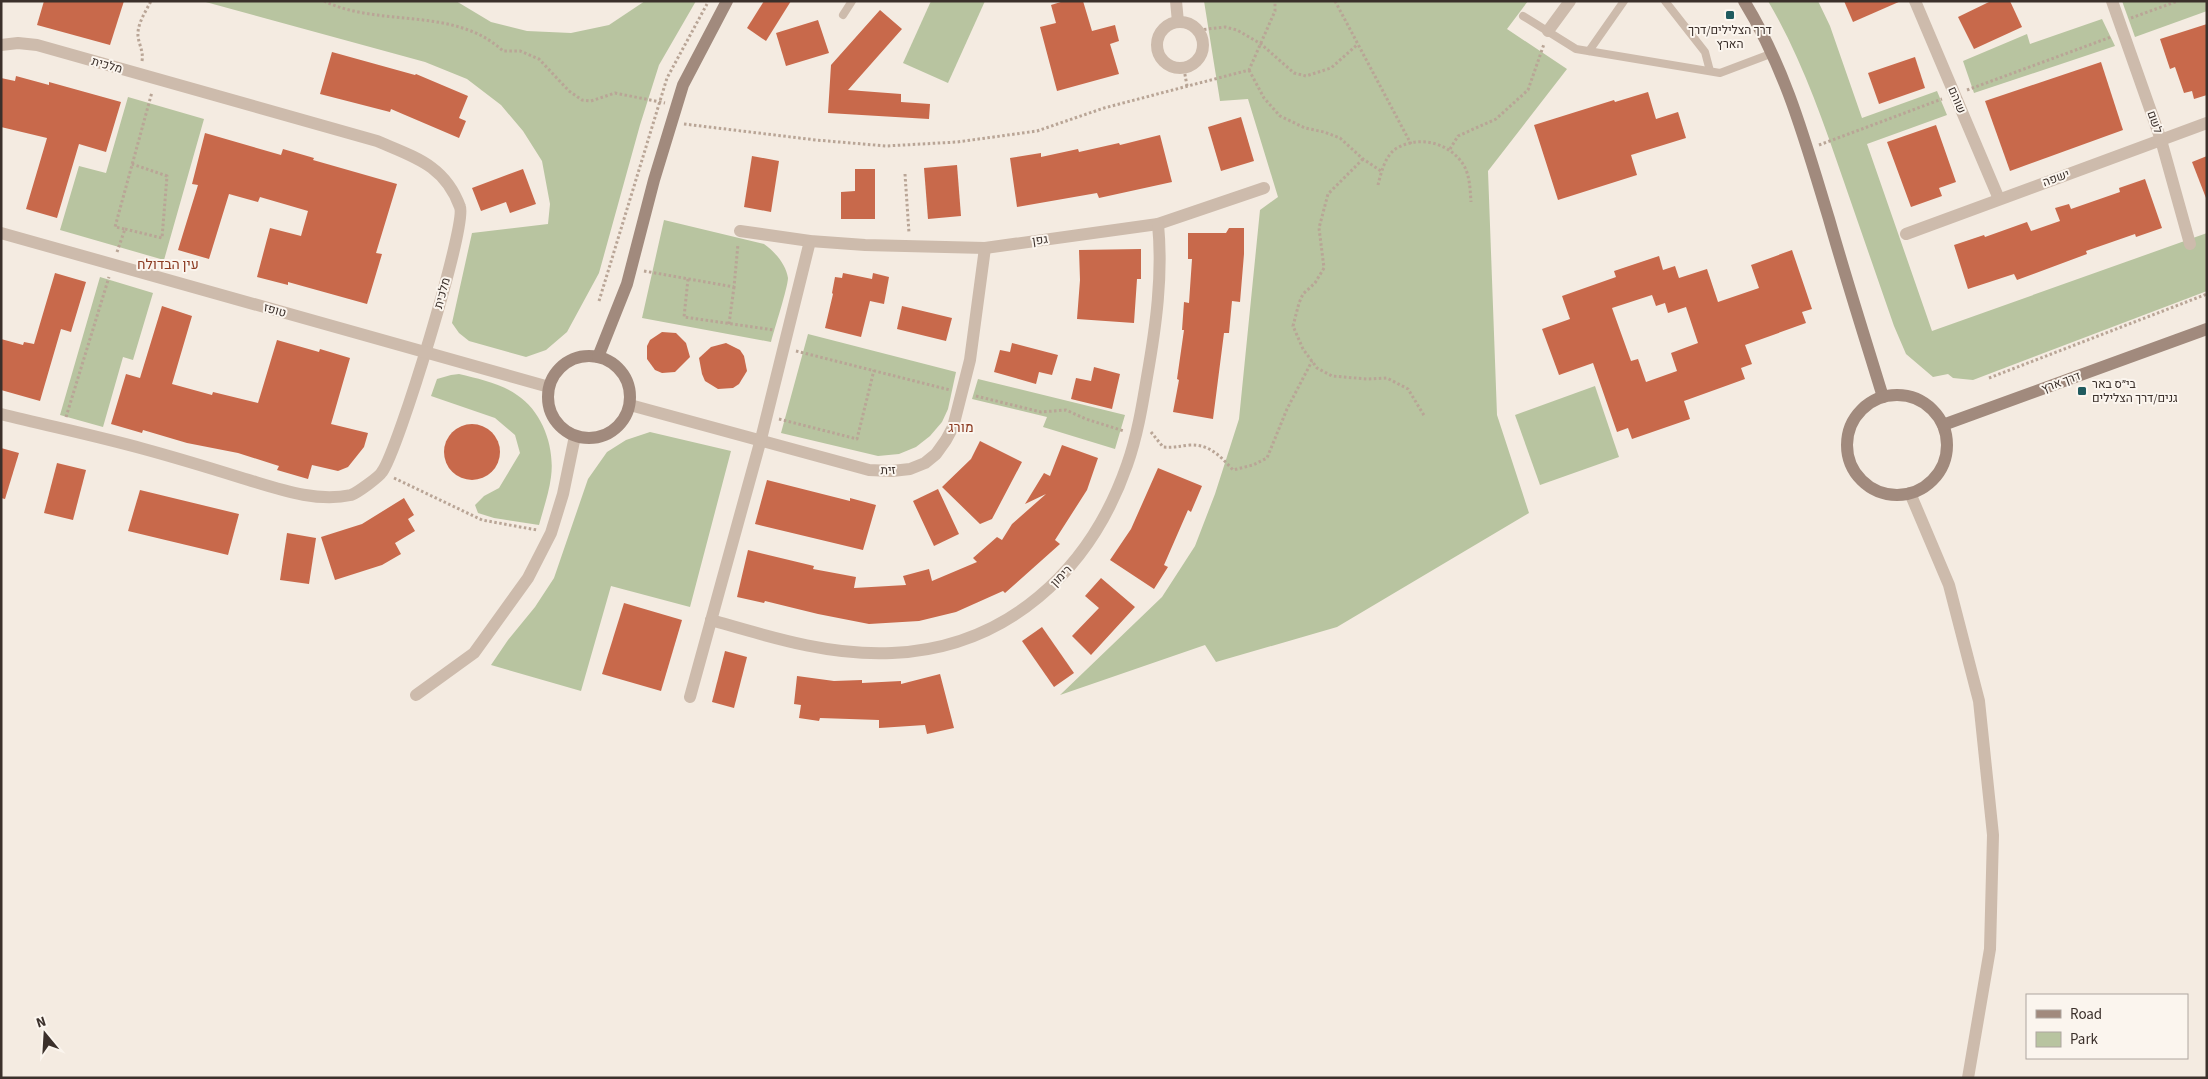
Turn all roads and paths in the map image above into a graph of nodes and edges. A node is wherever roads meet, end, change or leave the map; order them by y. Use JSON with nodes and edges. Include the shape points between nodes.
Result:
{"nodes":[{"id":1,"x":152,"y":1,"type":"edge"},
{"id":2,"x":324,"y":1,"type":"edge"},
{"id":3,"x":727,"y":1,"type":"edge"},
{"id":4,"x":852,"y":1,"type":"edge"},
{"id":5,"x":1176,"y":1,"type":"edge"},
{"id":6,"x":1275,"y":1,"type":"edge"},
{"id":7,"x":1334,"y":1,"type":"edge"},
{"id":8,"x":1570,"y":1,"type":"edge"},
{"id":9,"x":1624,"y":1,"type":"edge"},
{"id":10,"x":1665,"y":1,"type":"edge"},
{"id":11,"x":1744,"y":1,"type":"edge"},
{"id":12,"x":1915,"y":1,"type":"edge"},
{"id":13,"x":2112,"y":1,"type":"edge"},
{"id":14,"x":2178,"y":1,"type":"edge"},
{"id":15,"x":2169,"y":3,"type":"edge"},
{"id":16,"x":843,"y":15,"type":"dead end"},
{"id":17,"x":1523,"y":16,"type":"dead end"},
{"id":18,"x":1178,"y":22,"type":"junction"},
{"id":19,"x":2119,"y":22,"type":"junction"},
{"id":20,"x":1198,"y":30,"type":"junction"},
{"id":21,"x":1548,"y":31,"type":"junction"},
{"id":22,"x":1,"y":44,"type":"edge"},
{"id":23,"x":1261,"y":44,"type":"junction"},
{"id":24,"x":1358,"y":44,"type":"junction"},
{"id":25,"x":1589,"y":51,"type":"junction"},
{"id":26,"x":1773,"y":53,"type":"junction"},
{"id":27,"x":1184,"y":68,"type":"junction"},
{"id":28,"x":1248,"y":70,"type":"junction"},
{"id":29,"x":1710,"y":71,"type":"junction"},
{"id":30,"x":139,"y":74,"type":"junction"},
{"id":31,"x":1186,"y":86,"type":"junction"},
{"id":32,"x":676,"y":106,"type":"junction"},
{"id":33,"x":671,"y":123,"type":"junction"},
{"id":34,"x":2207,"y":123,"type":"edge"},
{"id":35,"x":2161,"y":140,"type":"junction"},
{"id":36,"x":1411,"y":144,"type":"junction"},
{"id":37,"x":1450,"y":149,"type":"junction"},
{"id":38,"x":1364,"y":159,"type":"junction"},
{"id":39,"x":132,"y":164,"type":"dead end"},
{"id":40,"x":1381,"y":171,"type":"junction"},
{"id":41,"x":905,"y":174,"type":"dead end"},
{"id":42,"x":1378,"y":185,"type":"dead end"},
{"id":43,"x":1264,"y":188,"type":"dead end"},
{"id":44,"x":1999,"y":199,"type":"junction"},
{"id":45,"x":1471,"y":202,"type":"dead end"},
{"id":46,"x":1158,"y":224,"type":"junction"},
{"id":47,"x":125,"y":229,"type":"dead end"},
{"id":48,"x":740,"y":231,"type":"joint"},
{"id":49,"x":1,"y":233,"type":"edge"},
{"id":50,"x":1906,"y":234,"type":"dead end"},
{"id":51,"x":810,"y":241,"type":"junction"},
{"id":52,"x":2190,"y":244,"type":"dead end"},
{"id":53,"x":910,"y":248,"type":"junction"},
{"id":54,"x":985,"y":248,"type":"junction"},
{"id":55,"x":631,"y":269,"type":"junction"},
{"id":56,"x":688,"y":279,"type":"junction"},
{"id":57,"x":734,"y":287,"type":"junction"},
{"id":58,"x":2207,"y":294,"type":"edge"},
{"id":59,"x":729,"y":324,"type":"junction"},
{"id":60,"x":2207,"y":330,"type":"edge"},
{"id":61,"x":788,"y":332,"type":"junction"},
{"id":62,"x":784,"y":348,"type":"junction"},
{"id":63,"x":426,"y":353,"type":"junction"},
{"id":64,"x":598,"y":357,"type":"junction"},
{"id":65,"x":1312,"y":361,"type":"junction"},
{"id":66,"x":874,"y":370,"type":"junction"},
{"id":67,"x":1989,"y":378,"type":"dead end"},
{"id":68,"x":549,"y":388,"type":"junction"},
{"id":69,"x":961,"y":393,"type":"junction"},
{"id":70,"x":1883,"y":397,"type":"junction"},
{"id":71,"x":630,"y":405,"type":"junction"},
{"id":72,"x":1,"y":414,"type":"edge"},
{"id":73,"x":767,"y":416,"type":"junction"},
{"id":74,"x":1425,"y":417,"type":"dead end"},
{"id":75,"x":1140,"y":418,"type":"junction"},
{"id":76,"x":1943,"y":424,"type":"junction"},
{"id":77,"x":1135,"y":434,"type":"junction"},
{"id":78,"x":576,"y":436,"type":"junction"},
{"id":79,"x":760,"y":439,"type":"junction"},
{"id":80,"x":382,"y":473,"type":"junction"},
{"id":81,"x":1910,"y":493,"type":"junction"},
{"id":82,"x":551,"y":533,"type":"junction"},
{"id":83,"x":711,"y":620,"type":"junction"},
{"id":84,"x":416,"y":695,"type":"dead end"},
{"id":85,"x":690,"y":697,"type":"dead end"},
{"id":86,"x":1968,"y":1078,"type":"edge"}],
"edges":[{"from":1,"to":30,"type":"path","via":[[142,18],[138,34],[144,53]]},
{"from":2,"to":32,"type":"path","via":[[353,10],[458,25],[476,32],[503,50],[520,50],[539,59],[582,100],[591,101],[615,93]]},
{"from":3,"to":32,"type":"street","via":[[683,85]]},
{"from":4,"to":16,"type":"lane"},
{"from":5,"to":18,"type":"street"},
{"from":6,"to":23,"type":"path","via":[[1275,11]]},
{"from":7,"to":24,"type":"path"},
{"from":8,"to":21,"type":"street"},
{"from":9,"to":25,"type":"lane"},
{"from":10,"to":29,"type":"lane","via":[[1705,52]]},
{"from":11,"to":26,"type":"street"},
{"from":12,"to":44,"type":"street","name":"שוהם"},
{"from":13,"to":19,"type":"street","name":"לשם"},
{"from":14,"to":15,"type":"path"},
{"from":15,"to":19,"type":"path"},
{"from":17,"to":21,"type":"lane"},
{"from":18,"to":20,"type":"street"},
{"from":18,"to":27,"type":"street","via":[[1167,25],[1156,46],[1160,58],[1167,65]]},
{"from":19,"to":35,"type":"street","name":"לשם"},
{"from":20,"to":23,"type":"path","via":[[1224,27],[1237,30]]},
{"from":20,"to":27,"type":"street","via":[[1203,38],[1202,55],[1197,62]]},
{"from":21,"to":25,"type":"lane","via":[[1576,49]]},
{"from":21,"to":37,"type":"path","via":[[1528,90],[1496,119],[1458,136]]},
{"from":22,"to":30,"type":"street","name":"מלכית","via":[[37,45]]},
{"from":23,"to":24,"type":"path","via":[[1294,72],[1306,76],[1331,68]]},
{"from":23,"to":28,"type":"path"},
{"from":24,"to":36,"type":"path"},
{"from":25,"to":29,"type":"lane"},
{"from":26,"to":29,"type":"lane","via":[[1720,73]]},
{"from":26,"to":70,"type":"street","via":[[1806,141]]},
{"from":27,"to":31,"type":"path"},
{"from":28,"to":31,"type":"path"},
{"from":28,"to":38,"type":"path","via":[[1264,98],[1280,116],[1305,128],[1340,138]]},
{"from":30,"to":63,"type":"street","name":"מלכית","via":[[377,141],[427,162],[447,182],[462,209]]},
{"from":31,"to":33,"type":"path","via":[[1104,108],[1037,131],[957,142],[886,146]]},
{"from":32,"to":33,"type":"street"},
{"from":33,"to":55,"type":"street"},
{"from":34,"to":35,"type":"street","name":"ישפה"},
{"from":35,"to":44,"type":"street","name":"ישפה"},
{"from":35,"to":52,"type":"street","name":"לשם"},
{"from":36,"to":37,"type":"path","via":[[1435,142]]},
{"from":36,"to":40,"type":"path","via":[[1397,148]]},
{"from":37,"to":45,"type":"path","via":[[1463,165],[1469,180]]},
{"from":38,"to":40,"type":"path"},
{"from":38,"to":65,"type":"path","via":[[1328,194],[1319,228],[1324,268],[1298,304],[1293,326]]},
{"from":39,"to":47,"type":"path","via":[[167,176],[162,238]]},
{"from":40,"to":42,"type":"path"},
{"from":41,"to":53,"type":"path"},
{"from":43,"to":46,"type":"street","name":"גפן"},
{"from":44,"to":50,"type":"street","name":"ישפה"},
{"from":46,"to":54,"type":"street","name":"גפן"},
{"from":46,"to":75,"type":"street","name":"רימון","via":[[1156,328]]},
{"from":48,"to":51,"type":"street","name":"גפן"},
{"from":48,"to":57,"type":"path"},
{"from":49,"to":63,"type":"street","name":"טופז"},
{"from":51,"to":53,"type":"street","name":"גפן"},
{"from":51,"to":61,"type":"street"},
{"from":53,"to":54,"type":"street","name":"גפן"},
{"from":54,"to":69,"type":"street","name":"זית","via":[[970,360]]},
{"from":55,"to":56,"type":"path"},
{"from":55,"to":64,"type":"street"},
{"from":56,"to":57,"type":"path"},
{"from":56,"to":59,"type":"path","via":[[684,317]]},
{"from":57,"to":59,"type":"path"},
{"from":58,"to":67,"type":"path"},
{"from":59,"to":61,"type":"path"},
{"from":60,"to":76,"type":"street","name":"דרך ארץ"},
{"from":61,"to":62,"type":"street"},
{"from":62,"to":66,"type":"path"},
{"from":62,"to":73,"type":"street"},
{"from":63,"to":68,"type":"street","name":"טופז"},
{"from":63,"to":80,"type":"street","name":"מלכית","via":[[393,452]]},
{"from":64,"to":68,"type":"street","via":[[583,356],[568,361],[556,372]]},
{"from":64,"to":71,"type":"street","via":[[616,365],[624,374],[630,389]]},
{"from":65,"to":74,"type":"path","via":[[1317,368],[1332,376],[1367,380],[1387,378],[1408,389]]},
{"from":65,"to":75,"type":"path","via":[[1267,458],[1254,466],[1233,470],[1211,449],[1192,445],[1163,447]]},
{"from":66,"to":69,"type":"path"},
{"from":66,"to":73,"type":"path","via":[[857,439]]},
{"from":68,"to":78,"type":"street","via":[[549,408],[554,419],[563,430]]},
{"from":69,"to":77,"type":"path","via":[[1042,412],[1066,410]]},
{"from":69,"to":79,"type":"street","name":"זית","via":[[946,440],[925,463],[910,469],[869,470]]},
{"from":70,"to":76,"type":"street","via":[[1897,395],[1918,400]]},
{"from":70,"to":81,"type":"street","via":[[1868,404],[1855,417],[1848,432],[1846,450],[1849,462],[1863,483],[1873,490],[1885,494]]},
{"from":71,"to":78,"type":"street","via":[[622,421],[611,432],[597,438]]},
{"from":71,"to":79,"type":"street","name":"זית"},
{"from":72,"to":80,"type":"street","name":"מלכית","via":[[317,497],[353,495]]},
{"from":73,"to":79,"type":"street"},
{"from":75,"to":77,"type":"street","name":"רימון"},
{"from":76,"to":81,"type":"street","via":[[1947,441],[1945,458],[1938,474],[1926,486]]},
{"from":77,"to":83,"type":"street","name":"רימון","via":[[1127,465],[1113,498],[1086,547],[1066,573],[1014,616],[981,633],[960,642],[926,649],[892,653],[850,652],[800,645]]},
{"from":78,"to":82,"type":"street"},
{"from":79,"to":83,"type":"street"},
{"from":80,"to":82,"type":"path","via":[[482,520]]},
{"from":81,"to":86,"type":"street","via":[[1949,586],[1979,701],[1992,825],[1990,949]]},
{"from":82,"to":84,"type":"street","via":[[528,578],[474,653]]},
{"from":83,"to":85,"type":"street"}]}
